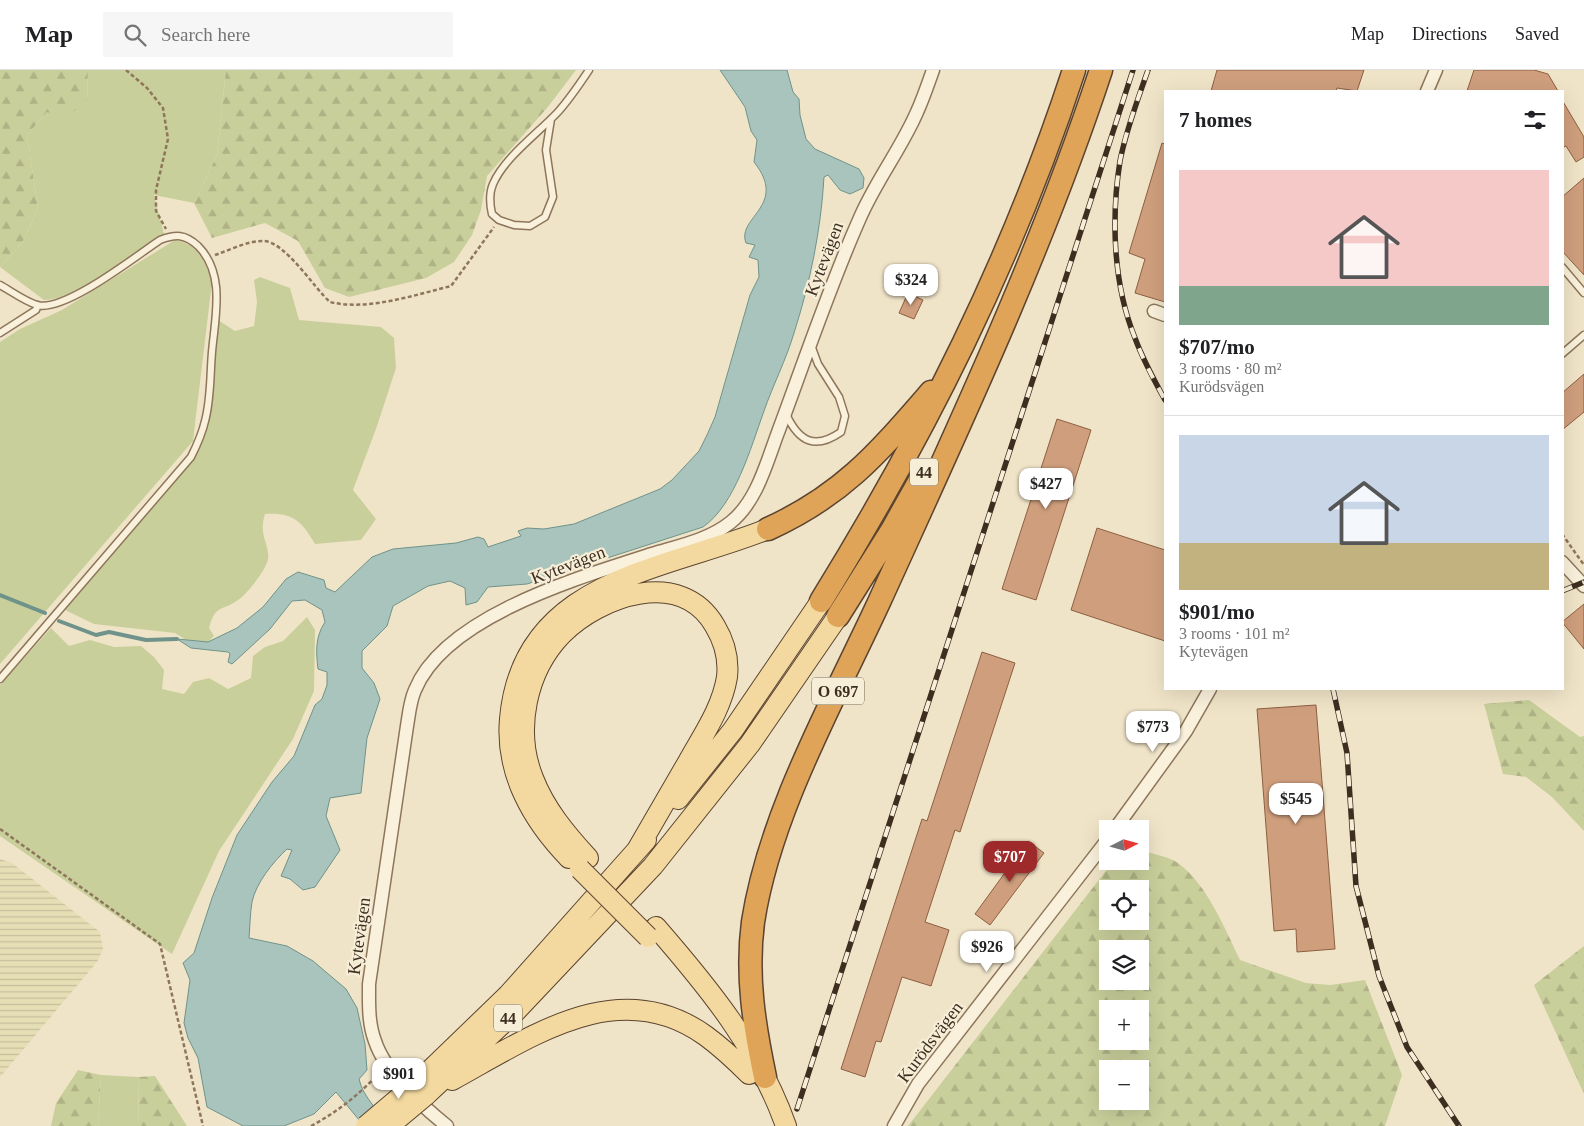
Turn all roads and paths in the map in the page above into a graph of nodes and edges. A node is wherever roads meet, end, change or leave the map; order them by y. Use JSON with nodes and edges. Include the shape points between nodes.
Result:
{"nodes":[{"id":1,"x":126,"y":70,"type":"edge"},
{"id":2,"x":589,"y":70,"type":"edge"},
{"id":3,"x":933,"y":70,"type":"edge"},
{"id":4,"x":1074,"y":70,"type":"edge"},
{"id":5,"x":1101,"y":70,"type":"edge"},
{"id":6,"x":1436,"y":70,"type":"edge"},
{"id":7,"x":1427,"y":90,"type":"edge"},
{"id":8,"x":551,"y":119,"type":"junction"},
{"id":9,"x":499,"y":220,"type":"junction"},
{"id":10,"x":173,"y":236,"type":"junction"},
{"id":11,"x":208,"y":257,"type":"junction"},
{"id":12,"x":1564,"y":270,"type":"edge"},
{"id":13,"x":0,"y":285,"type":"edge"},
{"id":14,"x":1584,"y":293,"type":"edge"},
{"id":15,"x":38,"y":305,"type":"junction"},
{"id":16,"x":1003,"y":323,"type":"junction"},
{"id":17,"x":0,"y":334,"type":"edge"},
{"id":18,"x":1584,"y":335,"type":"edge"},
{"id":19,"x":810,"y":343,"type":"junction"},
{"id":20,"x":1564,"y":352,"type":"edge"},
{"id":21,"x":953,"y":367,"type":"junction"},
{"id":22,"x":785,"y":413,"type":"junction"},
{"id":23,"x":768,"y":529,"type":"joint"},
{"id":24,"x":1564,"y":537,"type":"edge"},
{"id":25,"x":1564,"y":564,"type":"edge"},
{"id":26,"x":1584,"y":565,"type":"edge"},
{"id":27,"x":1584,"y":586,"type":"edge"},
{"id":28,"x":821,"y":600,"type":"joint"},
{"id":29,"x":838,"y":616,"type":"joint"},
{"id":30,"x":0,"y":680,"type":"edge"},
{"id":31,"x":1209,"y":690,"type":"edge"},
{"id":32,"x":1122,"y":820,"type":"edge"},
{"id":33,"x":0,"y":830,"type":"edge"},
{"id":34,"x":637,"y":850,"type":"junction"},
{"id":35,"x":1099,"y":851,"type":"edge"},
{"id":36,"x":584,"y":863,"type":"junction"},
{"id":37,"x":387,"y":1065,"type":"junction"},
{"id":38,"x":757,"y":1075,"type":"junction"},
{"id":39,"x":422,"y":1089,"type":"junction"},
{"id":40,"x":204,"y":1126,"type":"edge"},
{"id":41,"x":311,"y":1126,"type":"edge"},
{"id":42,"x":366,"y":1126,"type":"edge"},
{"id":43,"x":389,"y":1126,"type":"edge"},
{"id":44,"x":448,"y":1126,"type":"edge"},
{"id":45,"x":774,"y":1126,"type":"edge"},
{"id":46,"x":786,"y":1126,"type":"edge"},
{"id":47,"x":894,"y":1126,"type":"edge"}],
"edges":[{"from":1,"to":10,"type":"path","via":[[163,108],[168,139],[156,190],[156,211],[167,232]]},
{"from":2,"to":8,"type":"lane"},
{"from":3,"to":19,"type":"street","name":"Kytevägen","via":[[917,113],[859,218]]},
{"from":4,"to":21,"type":"highway","number":"44","via":[[1012,238]]},
{"from":5,"to":16,"type":"highway","number":"44","via":[[1054,200]]},
{"from":6,"to":7,"type":"street"},
{"from":8,"to":9,"type":"lane","via":[[505,166],[492,186],[492,214]]},
{"from":8,"to":9,"type":"lane","via":[[546,150],[553,197],[545,217],[530,226]]},
{"from":9,"to":11,"type":"path","via":[[451,286],[390,301],[330,302],[289,254],[265,241]]},
{"from":10,"to":11,"type":"lane","via":[[188,237]]},
{"from":10,"to":15,"type":"lane","via":[[160,240],[83,291],[51,305]]},
{"from":11,"to":30,"type":"lane","via":[[216,280],[216,303],[209,402],[200,439],[190,457]]},
{"from":12,"to":14,"type":"lane"},
{"from":13,"to":15,"type":"lane"},
{"from":15,"to":17,"type":"lane","via":[[36,310]]},
{"from":16,"to":29,"type":"highway","number":"44","via":[[892,530]]},
{"from":16,"to":38,"type":"highway","number":"O 697","via":[[948,451],[799,775],[773,843],[760,885],[750,950]]},
{"from":18,"to":20,"type":"lane"},
{"from":19,"to":22,"type":"street","name":"Kytevägen"},
{"from":19,"to":22,"type":"lane","via":[[818,364],[839,397],[845,416],[841,432],[827,442],[808,440],[793,429]]},
{"from":21,"to":23,"type":"highway","number":"O 697","via":[[847,482],[810,508]]},
{"from":21,"to":28,"type":"highway","number":"44","via":[[872,518]]},
{"from":22,"to":37,"type":"street","name":"Kytevägen","via":[[762,475],[733,521],[714,534],[538,594],[471,628],[446,646],[428,668],[415,690],[407,726],[369,984],[371,1024],[375,1042]]},
{"from":23,"to":36,"type":"main road","number":"O 697","via":[[627,576],[592,593],[576,602],[550,625],[528,654],[511,706],[510,744],[518,782],[538,818]]},
{"from":24,"to":26,"type":"path"},
{"from":25,"to":27,"type":"street"},
{"from":28,"to":34,"type":"main road","number":"44","via":[[733,730]]},
{"from":29,"to":39,"type":"main road","number":"44","via":[[750,744],[653,866],[516,1011]]},
{"from":31,"to":32,"type":"street","via":[[1186,731]]},
{"from":33,"to":40,"type":"path","via":[[160,944]]},
{"from":34,"to":36,"type":"main road","via":[[710,723],[727,675],[721,637],[712,621],[699,607],[669,593],[621,597],[581,618],[548,651],[531,684],[524,725],[532,778],[552,816]]},
{"from":34,"to":39,"type":"main road","number":"44"},
{"from":35,"to":47,"type":"street","name":"Kurödsvägen","via":[[918,1084]]},
{"from":36,"to":38,"type":"main road","number":"O 697","bridge":true,"via":[[652,932]]},
{"from":37,"to":41,"type":"path","via":[[335,1113]]},
{"from":37,"to":44,"type":"street","name":"Kytevägen","via":[[420,1102]]},
{"from":38,"to":39,"type":"main road","via":[[688,1025],[656,1012],[621,1009],[582,1016],[548,1029]]},
{"from":38,"to":45,"type":"main road","number":"O 697"},
{"from":38,"to":46,"type":"main road","number":"O 697"},
{"from":39,"to":42,"type":"main road","number":"44","bridge":true},
{"from":39,"to":43,"type":"main road","number":"44","bridge":true}]}
